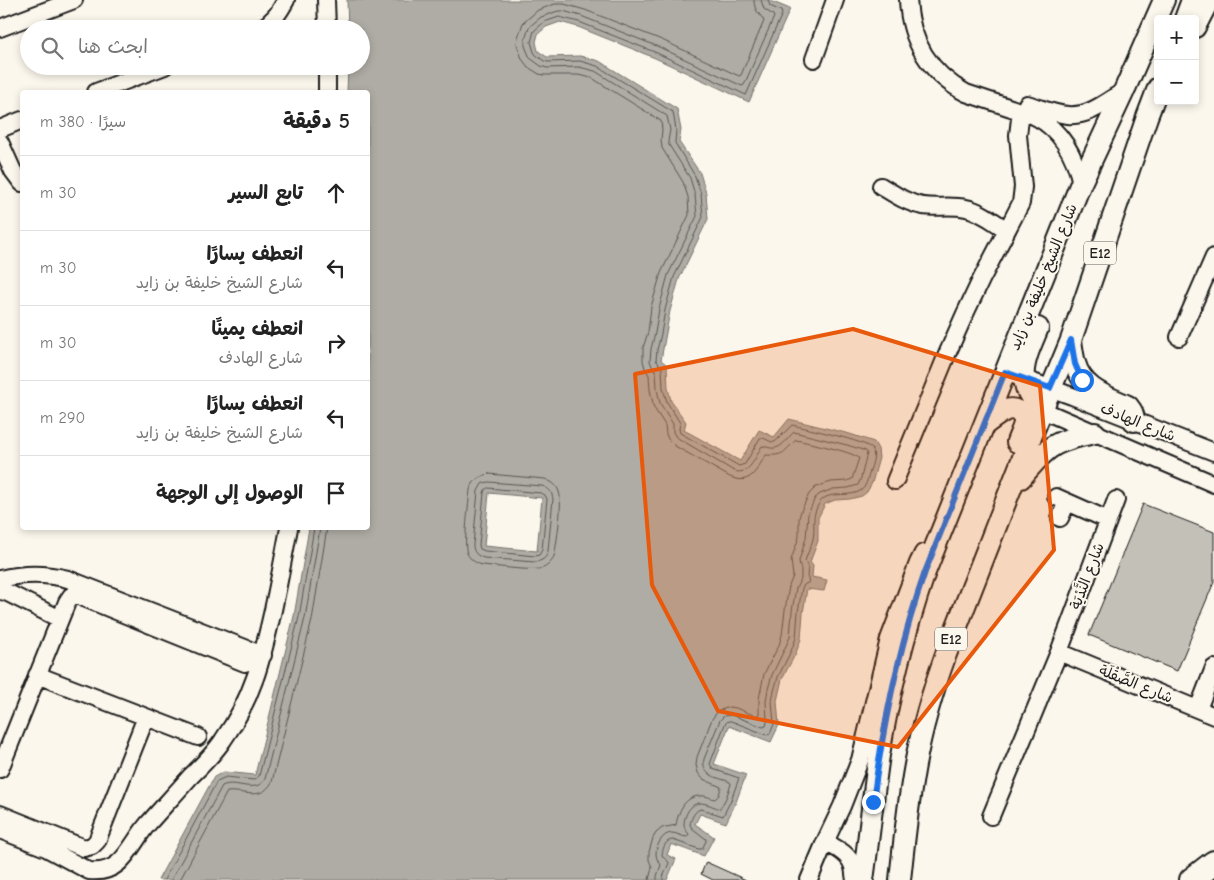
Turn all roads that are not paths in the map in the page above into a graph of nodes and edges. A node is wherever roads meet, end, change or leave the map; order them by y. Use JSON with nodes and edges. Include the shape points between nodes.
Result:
{"nodes":[{"id":1,"x":74,"y":0,"type":"edge"},
{"id":2,"x":286,"y":0,"type":"edge"},
{"id":3,"x":326,"y":0,"type":"edge"},
{"id":4,"x":835,"y":0,"type":"edge"},
{"id":5,"x":908,"y":0,"type":"edge"},
{"id":6,"x":918,"y":0,"type":"edge"},
{"id":7,"x":1164,"y":0,"type":"edge"},
{"id":8,"x":1192,"y":0,"type":"edge"},
{"id":9,"x":1210,"y":0,"type":"edge"},
{"id":10,"x":1186,"y":15,"type":"edge"},
{"id":11,"x":20,"y":20,"type":"edge"},
{"id":12,"x":21,"y":20,"type":"edge"},
{"id":13,"x":272,"y":20,"type":"edge"},
{"id":14,"x":327,"y":20,"type":"edge"},
{"id":15,"x":1199,"y":20,"type":"edge"},
{"id":16,"x":0,"y":28,"type":"edge"},
{"id":17,"x":814,"y":59,"type":"dead end"},
{"id":18,"x":141,"y":75,"type":"edge"},
{"id":19,"x":327,"y":75,"type":"edge"},
{"id":20,"x":101,"y":90,"type":"edge"},
{"id":21,"x":327,"y":90,"type":"edge"},
{"id":22,"x":1124,"y":90,"type":"junction"},
{"id":23,"x":1154,"y":99,"type":"edge"},
{"id":24,"x":1154,"y":105,"type":"edge"},
{"id":25,"x":1021,"y":111,"type":"junction"},
{"id":26,"x":1147,"y":117,"type":"junction"},
{"id":27,"x":20,"y":121,"type":"edge"},
{"id":28,"x":0,"y":129,"type":"edge"},
{"id":29,"x":0,"y":142,"type":"edge"},
{"id":30,"x":20,"y":180,"type":"edge"},
{"id":31,"x":1081,"y":183,"type":"junction"},
{"id":32,"x":881,"y":186,"type":"dead end"},
{"id":33,"x":1007,"y":230,"type":"junction"},
{"id":34,"x":1214,"y":257,"type":"edge"},
{"id":35,"x":1179,"y":337,"type":"dead end"},
{"id":36,"x":1071,"y":340,"type":"junction"},
{"id":37,"x":1014,"y":375,"type":"junction"},
{"id":38,"x":1050,"y":388,"type":"junction"},
{"id":39,"x":1042,"y":410,"type":"junction"},
{"id":40,"x":1134,"y":421,"type":"junction"},
{"id":41,"x":984,"y":425,"type":"junction"},
{"id":42,"x":1095,"y":433,"type":"junction"},
{"id":43,"x":1214,"y":452,"type":"edge"},
{"id":44,"x":895,"y":481,"type":"dead end"},
{"id":45,"x":1214,"y":484,"type":"edge"},
{"id":46,"x":1009,"y":493,"type":"junction"},
{"id":47,"x":1116,"y":500,"type":"dead end"},
{"id":48,"x":1060,"y":518,"type":"dead end"},
{"id":49,"x":1108,"y":520,"type":"junction"},
{"id":50,"x":946,"y":521,"type":"junction"},
{"id":51,"x":289,"y":530,"type":"edge"},
{"id":52,"x":978,"y":572,"type":"junction"},
{"id":53,"x":0,"y":579,"type":"edge"},
{"id":54,"x":0,"y":591,"type":"edge"},
{"id":55,"x":60,"y":619,"type":"junction"},
{"id":56,"x":1059,"y":652,"type":"junction"},
{"id":57,"x":263,"y":655,"type":"junction"},
{"id":58,"x":245,"y":663,"type":"dead end"},
{"id":59,"x":1214,"y":668,"type":"edge"},
{"id":60,"x":37,"y":675,"type":"junction"},
{"id":61,"x":1198,"y":709,"type":"junction"},
{"id":62,"x":1214,"y":716,"type":"edge"},
{"id":63,"x":146,"y":717,"type":"junction"},
{"id":64,"x":198,"y":737,"type":"dead end"},
{"id":65,"x":0,"y":769,"type":"edge"},
{"id":66,"x":0,"y":814,"type":"edge"},
{"id":67,"x":991,"y":816,"type":"dead end"},
{"id":68,"x":0,"y":830,"type":"edge"},
{"id":69,"x":829,"y":844,"type":"junction"},
{"id":70,"x":1214,"y":863,"type":"edge"},
{"id":71,"x":810,"y":880,"type":"edge"},
{"id":72,"x":818,"y":880,"type":"edge"},
{"id":73,"x":855,"y":880,"type":"edge"},
{"id":74,"x":863,"y":880,"type":"edge"},
{"id":75,"x":900,"y":880,"type":"edge"},
{"id":76,"x":1192,"y":880,"type":"edge"}],
"edges":[{"from":1,"to":12,"type":"street"},
{"from":2,"to":13,"type":"street"},
{"from":3,"to":14,"type":"street"},
{"from":4,"to":17,"type":"street"},
{"from":5,"to":25,"type":"street","via":[[919,44],[940,75],[966,93]]},
{"from":6,"to":22,"type":"street","via":[[924,30],[935,52],[961,78],[983,90],[1069,116],[1091,111]]},
{"from":7,"to":22,"type":"main road","name":"شارع الشيخ خليفة بن زايد"},
{"from":8,"to":10,"type":"main road"},
{"from":9,"to":15,"type":"main road"},
{"from":11,"to":16,"type":"street"},
{"from":18,"to":20,"type":"street"},
{"from":19,"to":21,"type":"street"},
{"from":22,"to":31,"type":"main road","name":"شارع الشيخ خليفة بن زايد"},
{"from":23,"to":26,"type":"main road","number":"E12"},
{"from":24,"to":26,"type":"main road"},
{"from":25,"to":31,"type":"street","via":[[1042,121],[1060,138],[1075,161]]},
{"from":25,"to":33,"type":"street","via":[[1018,134],[1023,187]]},
{"from":26,"to":36,"type":"main road","number":"E12"},
{"from":27,"to":28,"type":"street"},
{"from":29,"to":30,"type":"street"},
{"from":31,"to":37,"type":"main road","name":"شارع الشيخ خليفة بن زايد"},
{"from":32,"to":33,"type":"street","via":[[915,204],[974,210]]},
{"from":33,"to":44,"type":"street","via":[[980,280]]},
{"from":34,"to":35,"type":"street"},
{"from":36,"to":38,"type":"main road","number":"E12"},
{"from":36,"to":40,"type":"main road","via":[[1075,364],[1082,380],[1095,392],[1128,406]]},
{"from":37,"to":38,"type":"street","name":"شارع الهادف"},
{"from":37,"to":39,"type":"main road"},
{"from":37,"to":41,"type":"main road","name":"شارع الشيخ خليفة بن زايد"},
{"from":38,"to":39,"type":"main road","number":"E12"},
{"from":38,"to":40,"type":"street","name":"شارع الهادف"},
{"from":39,"to":42,"type":"street","name":"شارع الهادف"},
{"from":39,"to":46,"type":"main road","number":"E12"},
{"from":40,"to":43,"type":"street","name":"شارع الهادف"},
{"from":41,"to":50,"type":"main road","name":"شارع الشيخ خليفة بن زايد"},
{"from":41,"to":52,"type":"main road","via":[[1011,409],[1024,417],[982,531],[977,552]]},
{"from":42,"to":45,"type":"street","name":"شارع الهادف"},
{"from":42,"to":46,"type":"main road","via":[[1068,439],[1045,451]]},
{"from":46,"to":52,"type":"main road","number":"E12"},
{"from":47,"to":49,"type":"street","name":"شارع النَّدْيَة"},
{"from":48,"to":49,"type":"street","via":[[1062,500]]},
{"from":49,"to":56,"type":"street","name":"شارع النَّدْيَة"},
{"from":50,"to":69,"type":"street","via":[[924,552],[895,622],[860,760]]},
{"from":50,"to":74,"type":"main road","name":"شارع الشيخ خليفة بن زايد","via":[[917,595],[891,693],[879,755]]},
{"from":51,"to":57,"type":"street"},
{"from":52,"to":75,"type":"main road","number":"E12","via":[[928,709],[915,766]]},
{"from":53,"to":57,"type":"street","via":[[36,574],[68,579]]},
{"from":54,"to":55,"type":"street"},
{"from":55,"to":58,"type":"street","via":[[68,598],[79,596]]},
{"from":55,"to":60,"type":"street"},
{"from":56,"to":61,"type":"street","name":"شارع الصَّقْلَة"},
{"from":56,"to":67,"type":"street","name":"شارع النَّدْيَة"},
{"from":57,"to":68,"type":"street","via":[[250,693],[222,742],[111,869],[89,871],[46,848]]},
{"from":59,"to":61,"type":"street"},
{"from":60,"to":63,"type":"street"},
{"from":60,"to":65,"type":"street"},
{"from":61,"to":62,"type":"street","name":"شارع الصَّقْلَة"},
{"from":63,"to":64,"type":"street"},
{"from":63,"to":66,"type":"street","via":[[92,846],[84,848]]},
{"from":69,"to":71,"type":"street"},
{"from":69,"to":72,"type":"street"},
{"from":69,"to":73,"type":"street","via":[[851,862]]},
{"from":70,"to":76,"type":"highway"}]}
